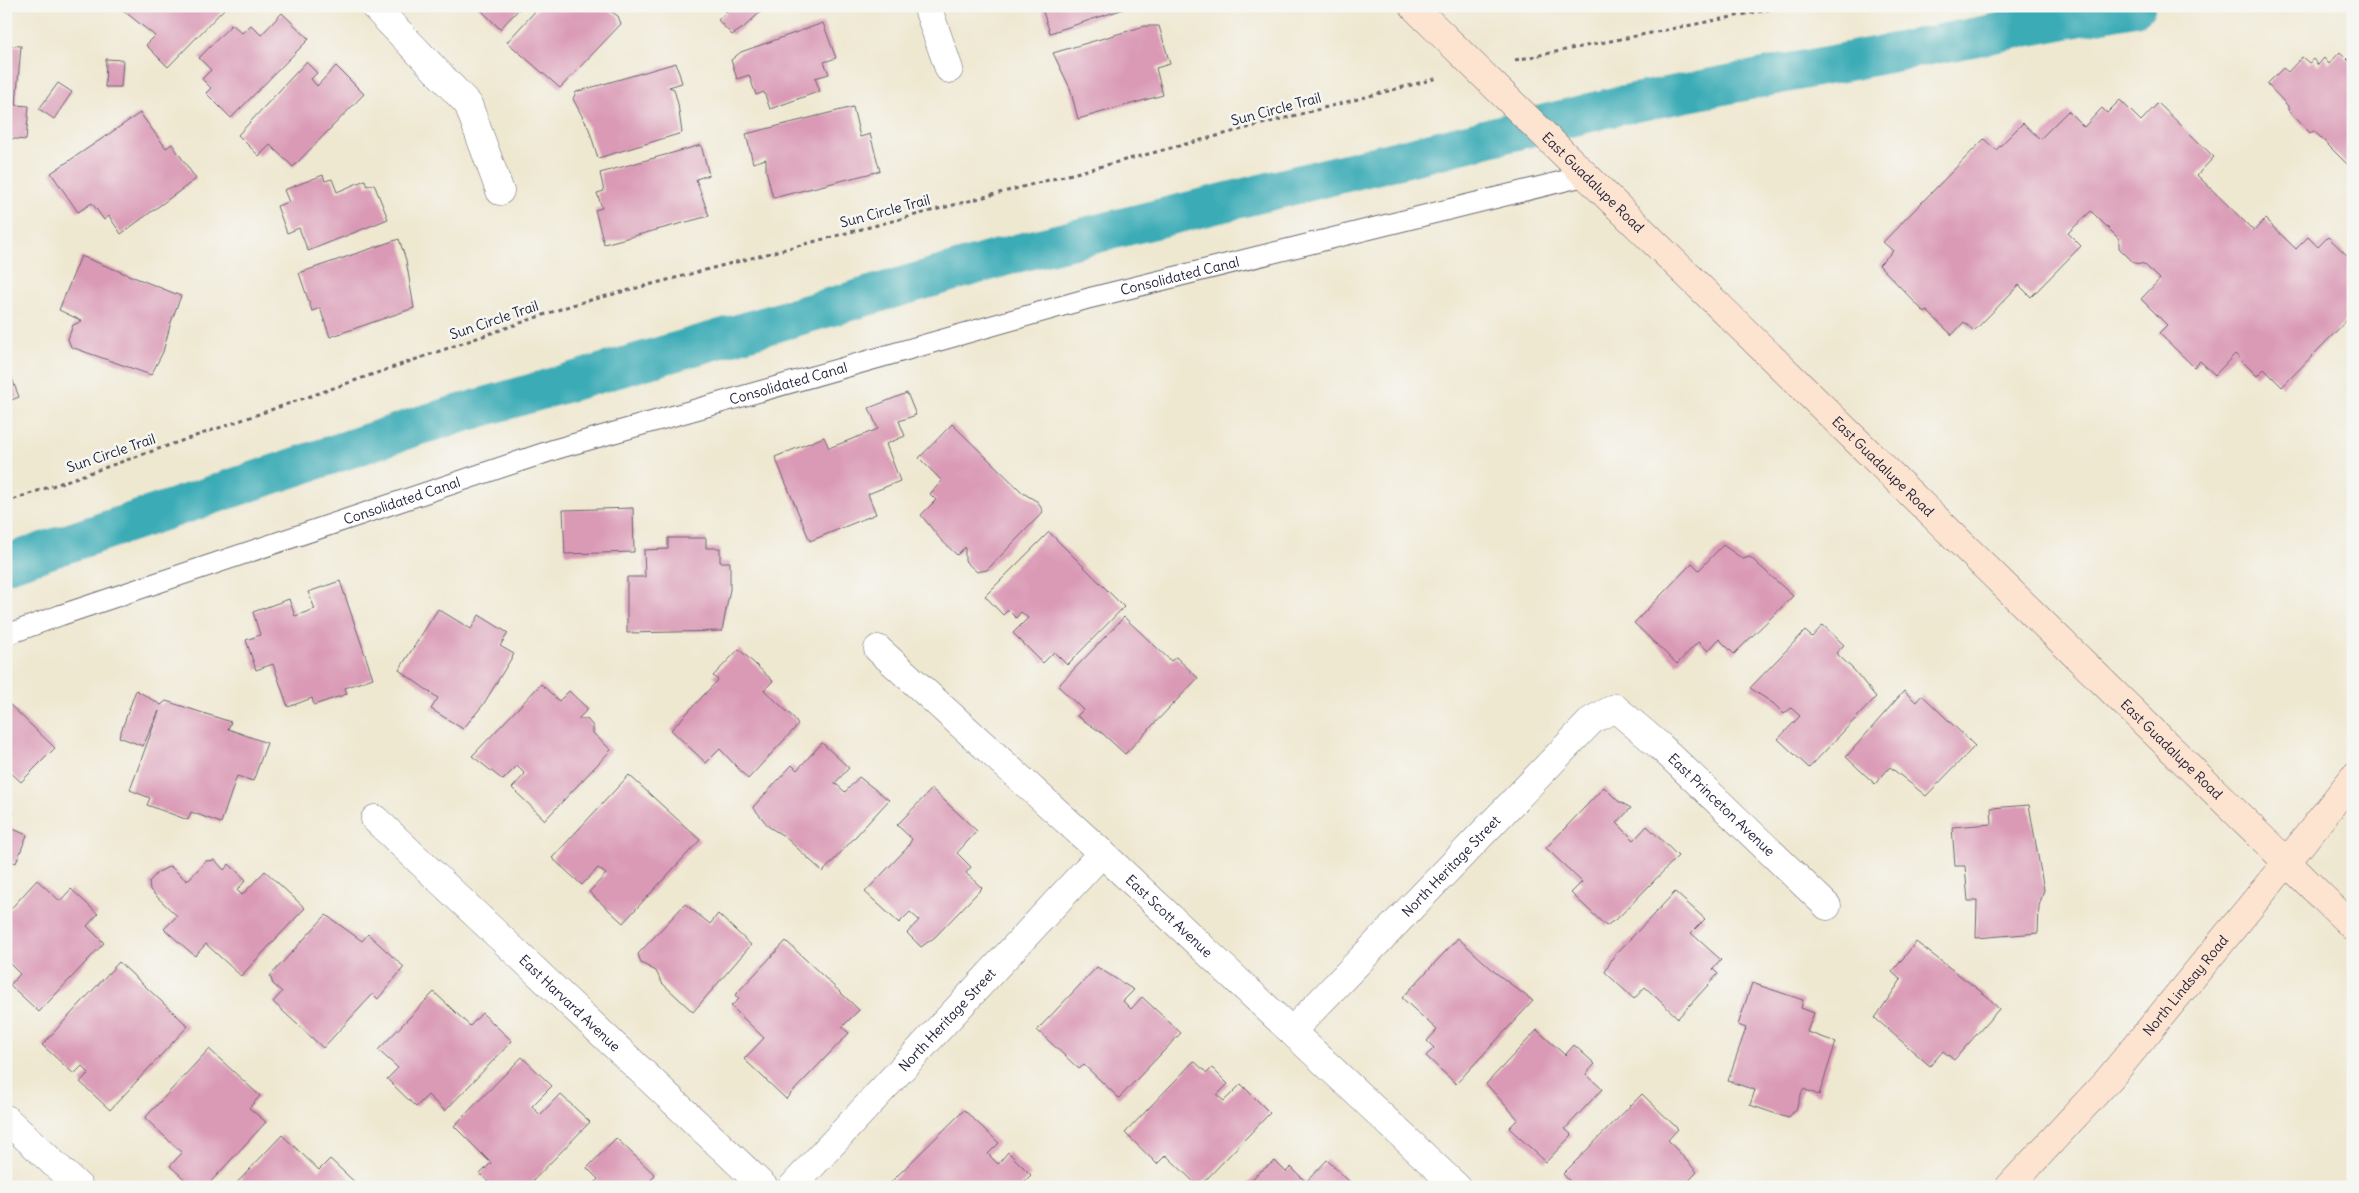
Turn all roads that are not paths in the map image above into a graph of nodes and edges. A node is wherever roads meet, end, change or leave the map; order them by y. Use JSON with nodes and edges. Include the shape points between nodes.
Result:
{"nodes":[{"id":1,"x":374,"y":6,"type":"edge"},
{"id":2,"x":927,"y":6,"type":"edge"},
{"id":3,"x":1413,"y":6,"type":"edge"},
{"id":4,"x":949,"y":68,"type":"dead end"},
{"id":5,"x":1579,"y":170,"type":"junction"},
{"id":6,"x":500,"y":191,"type":"dead end"},
{"id":7,"x":6,"y":635,"type":"edge"},
{"id":8,"x":878,"y":649,"type":"dead end"},
{"id":9,"x":1615,"y":708,"type":"joint"},
{"id":10,"x":2353,"y":778,"type":"edge"},
{"id":11,"x":375,"y":818,"type":"dead end"},
{"id":12,"x":1102,"y":853,"type":"junction"},
{"id":13,"x":2287,"y":862,"type":"junction"},
{"id":14,"x":1827,"y":906,"type":"dead end"},
{"id":15,"x":2353,"y":927,"type":"edge"},
{"id":16,"x":1292,"y":1031,"type":"junction"},
{"id":17,"x":6,"y":1119,"type":"edge"},
{"id":18,"x":79,"y":1187,"type":"edge"},
{"id":19,"x":764,"y":1187,"type":"edge"},
{"id":20,"x":792,"y":1187,"type":"edge"},
{"id":21,"x":1457,"y":1187,"type":"edge"},
{"id":22,"x":2009,"y":1187,"type":"edge"}],
"edges":[{"from":1,"to":6,"type":"street","via":[[468,104]]},
{"from":2,"to":4,"type":"street"},
{"from":3,"to":5,"type":"main road","name":"East Guadalupe Road"},
{"from":5,"to":7,"type":"lane","name":"Consolidated Canal","via":[[1090,298],[556,449]]},
{"from":5,"to":13,"type":"main road","name":"East Guadalupe Road"},
{"from":8,"to":12,"type":"street","name":"East Scott Avenue"},
{"from":9,"to":14,"type":"street","name":"East Princeton Avenue","via":[[1661,747]]},
{"from":9,"to":16,"type":"street","name":"North Heritage Street","via":[[1592,720]]},
{"from":10,"to":13,"type":"main road","name":"North Lindsay Road"},
{"from":11,"to":19,"type":"street","name":"East Harvard Avenue"},
{"from":12,"to":16,"type":"street","name":"East Scott Avenue"},
{"from":12,"to":20,"type":"street","name":"North Heritage Street"},
{"from":13,"to":15,"type":"main road","name":"East Guadalupe Road"},
{"from":13,"to":22,"type":"main road","name":"North Lindsay Road","via":[[2109,1079]]},
{"from":16,"to":21,"type":"street","name":"East Scott Avenue"},
{"from":17,"to":18,"type":"street"}]}
